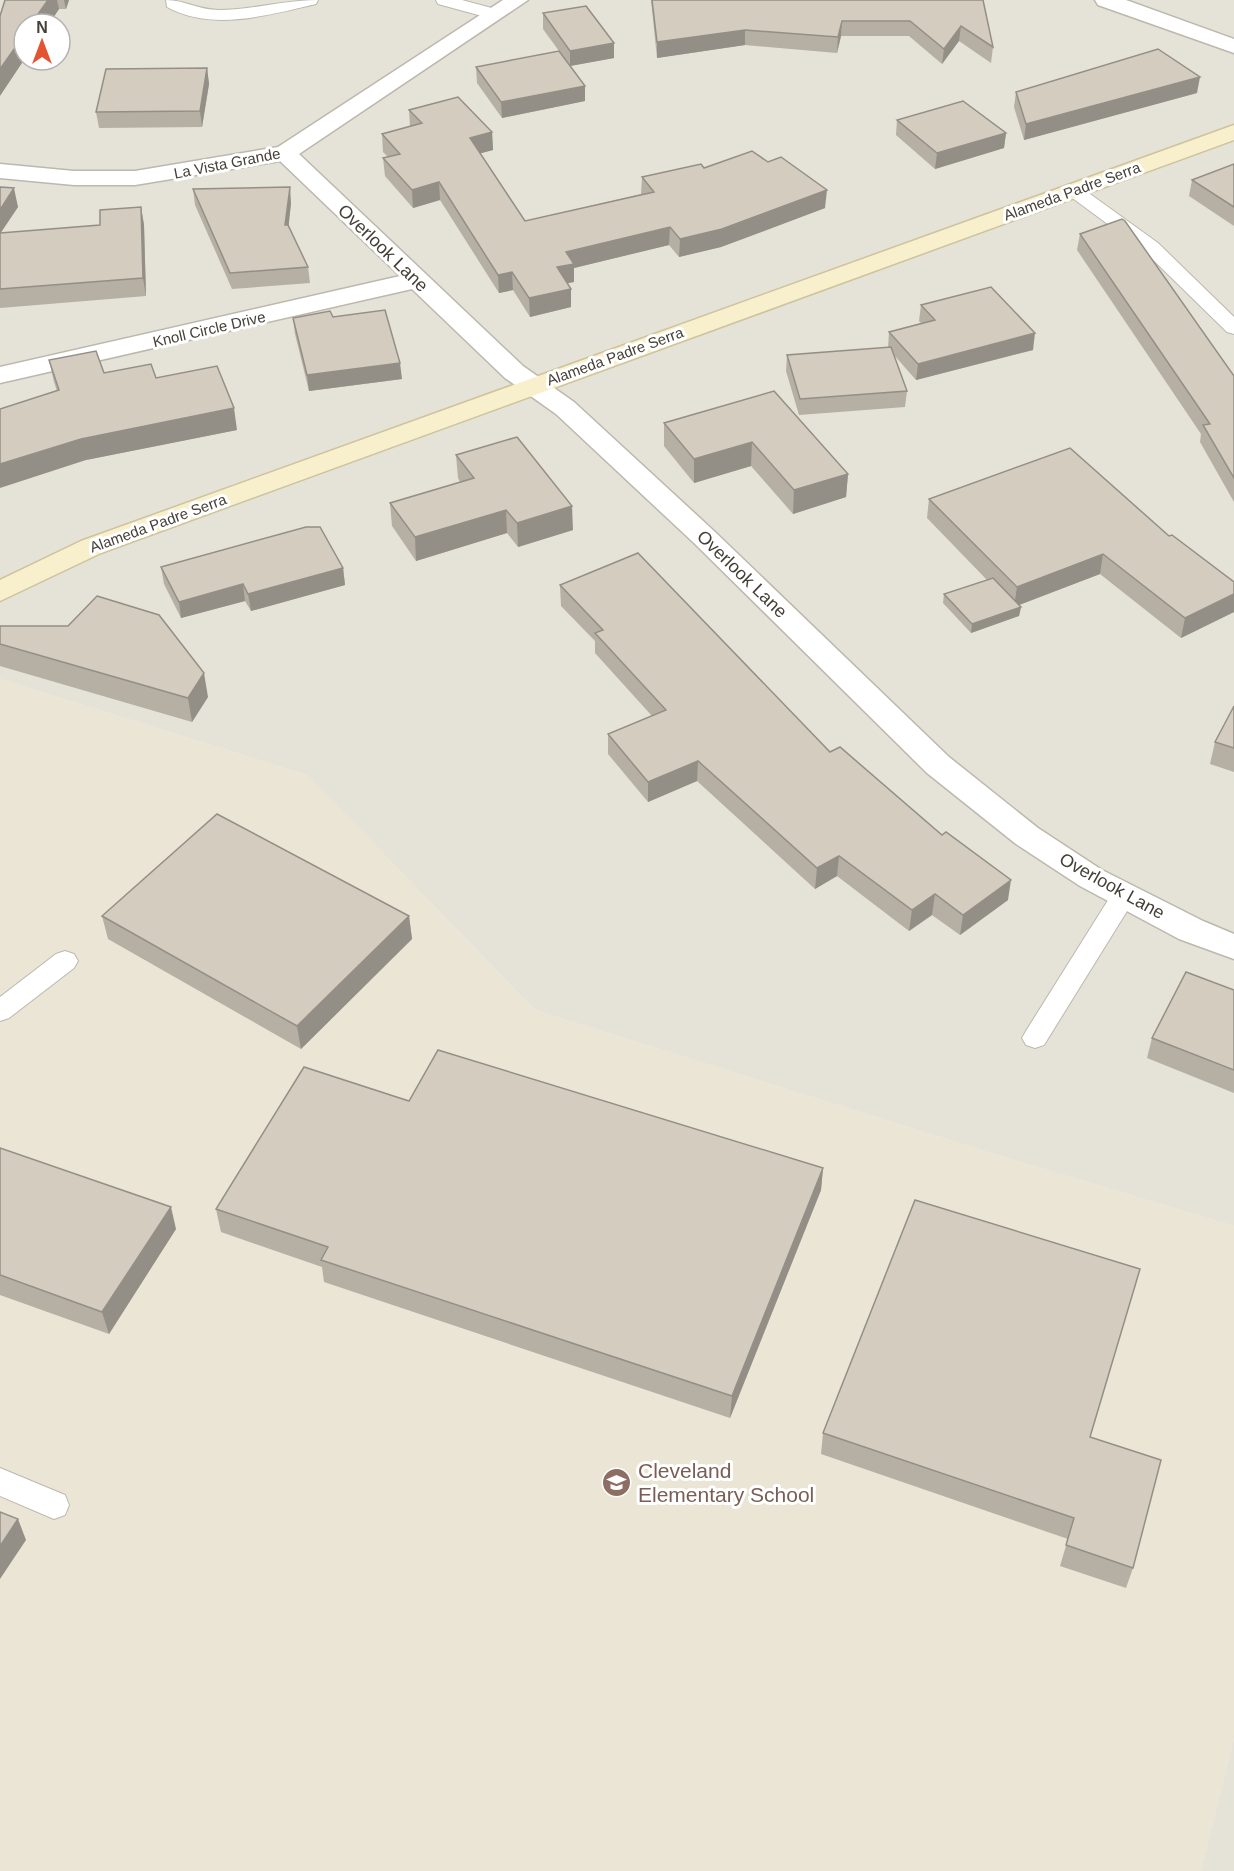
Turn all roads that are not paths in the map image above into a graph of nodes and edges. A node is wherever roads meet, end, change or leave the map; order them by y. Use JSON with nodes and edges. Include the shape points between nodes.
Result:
{"nodes":[{"id":1,"x":174,"y":0,"type":"edge"},
{"id":2,"x":310,"y":0,"type":"edge"},
{"id":3,"x":444,"y":0,"type":"edge"},
{"id":4,"x":517,"y":0,"type":"edge"},
{"id":5,"x":1106,"y":0,"type":"edge"},
{"id":6,"x":493,"y":14,"type":"junction"},
{"id":7,"x":1234,"y":46,"type":"edge"},
{"id":8,"x":1234,"y":132,"type":"edge"},
{"id":9,"x":285,"y":153,"type":"junction"},
{"id":10,"x":0,"y":171,"type":"edge"},
{"id":11,"x":1073,"y":190,"type":"junction"},
{"id":12,"x":417,"y":280,"type":"junction"},
{"id":13,"x":1234,"y":328,"type":"edge"},
{"id":14,"x":0,"y":375,"type":"edge"},
{"id":15,"x":534,"y":386,"type":"junction"},
{"id":16,"x":0,"y":592,"type":"edge"},
{"id":17,"x":1124,"y":895,"type":"junction"},
{"id":18,"x":1234,"y":947,"type":"edge"},
{"id":19,"x":65,"y":961,"type":"dead end"},
{"id":20,"x":0,"y":1011,"type":"edge"},
{"id":21,"x":1035,"y":1038,"type":"dead end"},
{"id":22,"x":0,"y":1482,"type":"edge"},
{"id":23,"x":54,"y":1505,"type":"dead end"}],
"edges":[{"from":1,"to":2,"type":"lane","via":[[180,9],[220,14]]},
{"from":3,"to":6,"type":"lane"},
{"from":4,"to":6,"type":"street","name":"La Vista Grande"},
{"from":5,"to":7,"type":"street"},
{"from":6,"to":9,"type":"street","name":"La Vista Grande"},
{"from":8,"to":11,"type":"street","name":"Alameda Padre Serra"},
{"from":9,"to":10,"type":"street","name":"La Vista Grande","via":[[135,178],[74,178]]},
{"from":9,"to":12,"type":"street","name":"Overlook Lane"},
{"from":11,"to":13,"type":"lane","via":[[1151,247]]},
{"from":11,"to":15,"type":"street","name":"Alameda Padre Serra"},
{"from":12,"to":14,"type":"street","name":"Knoll Circle Drive"},
{"from":12,"to":15,"type":"street","name":"Overlook Lane","via":[[514,372]]},
{"from":15,"to":16,"type":"street","name":"Alameda Padre Serra","via":[[91,547]]},
{"from":15,"to":17,"type":"street","name":"Overlook Lane","via":[[565,408],[704,537],[938,765],[1027,836]]},
{"from":17,"to":18,"type":"street","name":"Overlook Lane","via":[[1191,930]]},
{"from":17,"to":21,"type":"lane"},
{"from":19,"to":20,"type":"lane"},
{"from":22,"to":23,"type":"lane"}]}
